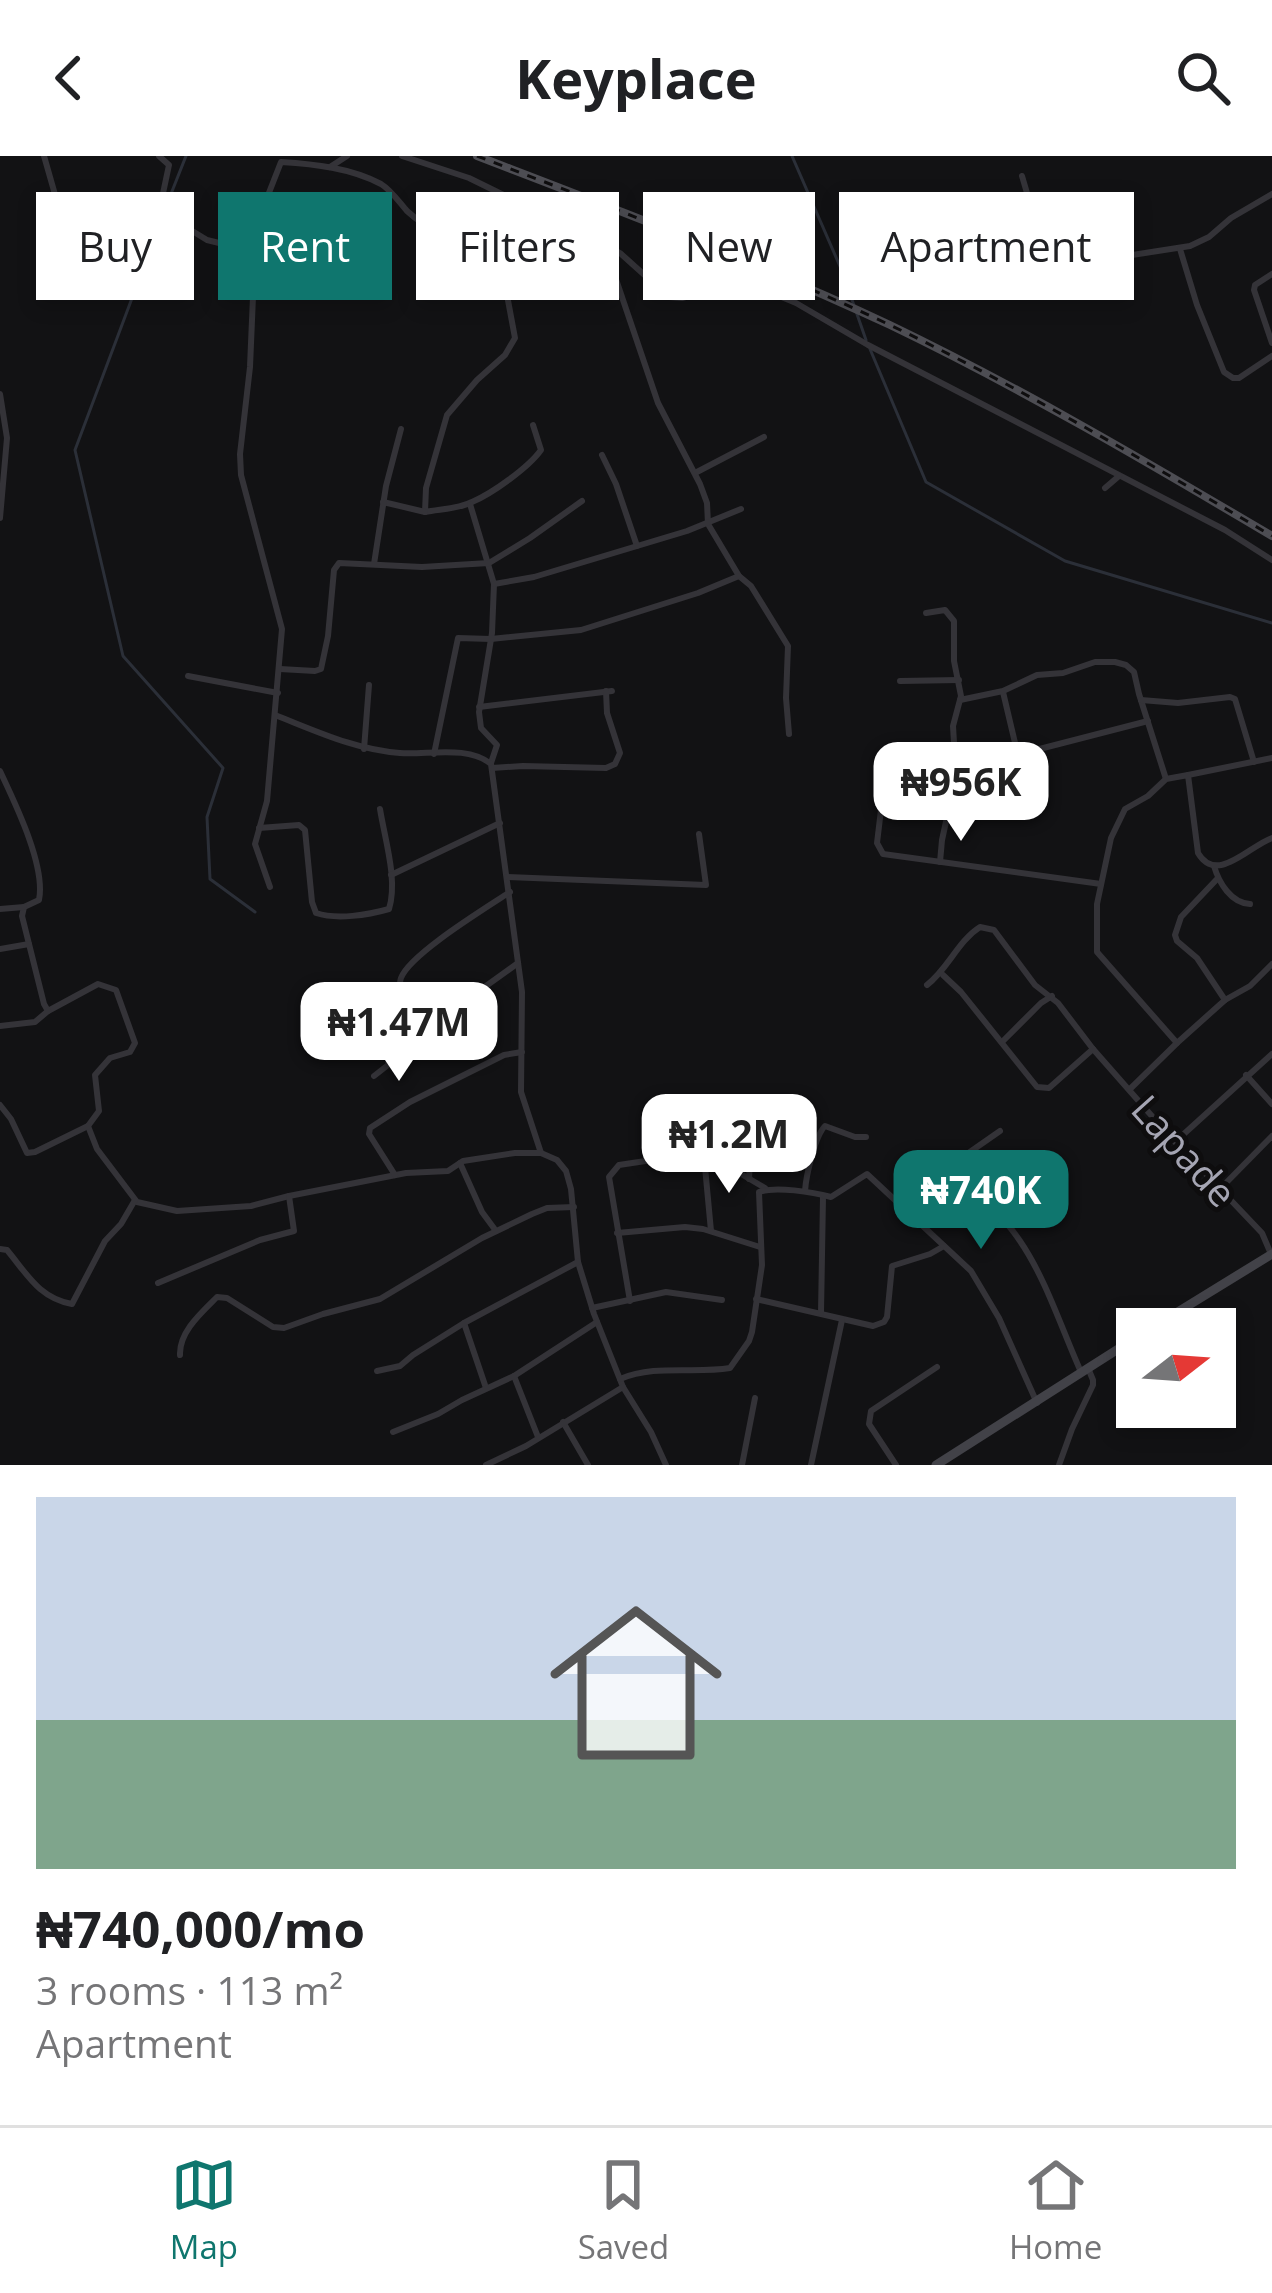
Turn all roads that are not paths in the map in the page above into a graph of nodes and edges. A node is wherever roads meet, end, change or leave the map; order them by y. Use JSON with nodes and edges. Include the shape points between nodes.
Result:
{"nodes":[{"id":1,"x":44,"y":156,"type":"edge"},
{"id":2,"x":159,"y":156,"type":"edge"},
{"id":3,"x":347,"y":156,"type":"edge"},
{"id":4,"x":402,"y":156,"type":"edge"},
{"id":5,"x":278,"y":159,"type":"edge"},
{"id":6,"x":331,"y":167,"type":"junction"},
{"id":7,"x":1022,"y":176,"type":"dead end"},
{"id":8,"x":54,"y":192,"type":"edge"},
{"id":9,"x":267,"y":192,"type":"edge"},
{"id":10,"x":497,"y":192,"type":"edge"},
{"id":11,"x":1272,"y":194,"type":"edge"},
{"id":12,"x":416,"y":218,"type":"edge"},
{"id":13,"x":218,"y":243,"type":"edge"},
{"id":14,"x":1180,"y":249,"type":"junction"},
{"id":15,"x":619,"y":252,"type":"edge"},
{"id":16,"x":1272,"y":274,"type":"edge"},
{"id":17,"x":619,"y":288,"type":"edge"},
{"id":18,"x":253,"y":300,"type":"edge"},
{"id":19,"x":508,"y":300,"type":"edge"},
{"id":20,"x":1272,"y":343,"type":"edge"},
{"id":21,"x":1272,"y":356,"type":"edge"},
{"id":22,"x":0,"y":394,"type":"edge"},
{"id":23,"x":533,"y":425,"type":"dead end"},
{"id":24,"x":400,"y":429,"type":"dead end"},
{"id":25,"x":764,"y":437,"type":"dead end"},
{"id":26,"x":602,"y":455,"type":"dead end"},
{"id":27,"x":695,"y":473,"type":"junction"},
{"id":28,"x":1119,"y":476,"type":"junction"},
{"id":29,"x":1105,"y":488,"type":"dead end"},
{"id":30,"x":582,"y":501,"type":"dead end"},
{"id":31,"x":383,"y":502,"type":"junction"},
{"id":32,"x":470,"y":504,"type":"junction"},
{"id":33,"x":741,"y":508,"type":"dead end"},
{"id":34,"x":425,"y":512,"type":"junction"},
{"id":35,"x":0,"y":518,"type":"edge"},
{"id":36,"x":708,"y":524,"type":"junction"},
{"id":37,"x":637,"y":546,"type":"junction"},
{"id":38,"x":1272,"y":560,"type":"edge"},
{"id":39,"x":489,"y":562,"type":"junction"},
{"id":40,"x":374,"y":563,"type":"junction"},
{"id":41,"x":739,"y":576,"type":"junction"},
{"id":42,"x":494,"y":584,"type":"junction"},
{"id":43,"x":926,"y":613,"type":"dead end"},
{"id":44,"x":491,"y":639,"type":"junction"},
{"id":45,"x":280,"y":669,"type":"junction"},
{"id":46,"x":188,"y":676,"type":"dead end"},
{"id":47,"x":959,"y":680,"type":"junction"},
{"id":48,"x":900,"y":681,"type":"dead end"},
{"id":49,"x":369,"y":685,"type":"dead end"},
{"id":50,"x":1003,"y":692,"type":"junction"},
{"id":51,"x":278,"y":693,"type":"junction"},
{"id":52,"x":960,"y":700,"type":"junction"},
{"id":53,"x":1141,"y":700,"type":"junction"},
{"id":54,"x":479,"y":707,"type":"junction"},
{"id":55,"x":275,"y":715,"type":"junction"},
{"id":56,"x":1148,"y":721,"type":"junction"},
{"id":57,"x":789,"y":734,"type":"dead end"},
{"id":58,"x":364,"y":749,"type":"junction"},
{"id":59,"x":888,"y":752,"type":"dead end"},
{"id":60,"x":434,"y":754,"type":"junction"},
{"id":61,"x":1272,"y":758,"type":"edge"},
{"id":62,"x":1254,"y":762,"type":"junction"},
{"id":63,"x":492,"y":766,"type":"junction"},
{"id":64,"x":0,"y":771,"type":"edge"},
{"id":65,"x":1188,"y":775,"type":"junction"},
{"id":66,"x":1166,"y":779,"type":"junction"},
{"id":67,"x":380,"y":809,"type":"dead end"},
{"id":68,"x":500,"y":823,"type":"junction"},
{"id":69,"x":259,"y":828,"type":"junction"},
{"id":70,"x":699,"y":834,"type":"dead end"},
{"id":71,"x":1272,"y":838,"type":"edge"},
{"id":72,"x":940,"y":862,"type":"junction"},
{"id":73,"x":1214,"y":866,"type":"junction"},
{"id":74,"x":392,"y":875,"type":"junction"},
{"id":75,"x":507,"y":877,"type":"junction"},
{"id":76,"x":1218,"y":878,"type":"junction"},
{"id":77,"x":1101,"y":884,"type":"junction"},
{"id":78,"x":270,"y":887,"type":"dead end"},
{"id":79,"x":509,"y":892,"type":"junction"},
{"id":80,"x":1250,"y":904,"type":"dead end"},
{"id":81,"x":25,"y":907,"type":"junction"},
{"id":82,"x":0,"y":909,"type":"edge"},
{"id":83,"x":29,"y":944,"type":"junction"},
{"id":84,"x":0,"y":949,"type":"edge"},
{"id":85,"x":518,"y":963,"type":"junction"},
{"id":86,"x":1272,"y":964,"type":"edge"},
{"id":87,"x":942,"y":974,"type":"junction"},
{"id":88,"x":927,"y":985,"type":"dead end"},
{"id":89,"x":1052,"y":996,"type":"junction"},
{"id":90,"x":400,"y":998,"type":"dead end"},
{"id":91,"x":1225,"y":1000,"type":"junction"},
{"id":92,"x":48,"y":1011,"type":"junction"},
{"id":93,"x":0,"y":1026,"type":"edge"},
{"id":94,"x":1000,"y":1043,"type":"junction"},
{"id":95,"x":1178,"y":1043,"type":"junction"},
{"id":96,"x":1093,"y":1049,"type":"junction"},
{"id":97,"x":522,"y":1052,"type":"junction"},
{"id":98,"x":1272,"y":1054,"type":"edge"},
{"id":99,"x":374,"y":1076,"type":"dead end"},
{"id":100,"x":1246,"y":1076,"type":"junction"},
{"id":101,"x":1130,"y":1089,"type":"junction"},
{"id":102,"x":1272,"y":1104,"type":"edge"},
{"id":103,"x":0,"y":1105,"type":"edge"},
{"id":104,"x":88,"y":1126,"type":"junction"},
{"id":105,"x":1000,"y":1131,"type":"dead end"},
{"id":106,"x":1272,"y":1136,"type":"edge"},
{"id":107,"x":866,"y":1137,"type":"dead end"},
{"id":108,"x":752,"y":1142,"type":"dead end"},
{"id":109,"x":1174,"y":1142,"type":"junction"},
{"id":110,"x":541,"y":1153,"type":"junction"},
{"id":111,"x":672,"y":1157,"type":"dead end"},
{"id":112,"x":460,"y":1163,"type":"junction"},
{"id":113,"x":395,"y":1175,"type":"junction"},
{"id":114,"x":749,"y":1179,"type":"junction"},
{"id":115,"x":765,"y":1188,"type":"junction"},
{"id":116,"x":1219,"y":1190,"type":"junction"},
{"id":117,"x":805,"y":1191,"type":"junction"},
{"id":118,"x":823,"y":1195,"type":"junction"},
{"id":119,"x":289,"y":1196,"type":"junction"},
{"id":120,"x":136,"y":1199,"type":"junction"},
{"id":121,"x":574,"y":1208,"type":"junction"},
{"id":122,"x":496,"y":1231,"type":"junction"},
{"id":123,"x":711,"y":1231,"type":"junction"},
{"id":124,"x":617,"y":1233,"type":"junction"},
{"id":125,"x":944,"y":1246,"type":"junction"},
{"id":126,"x":760,"y":1247,"type":"junction"},
{"id":127,"x":0,"y":1250,"type":"edge"},
{"id":128,"x":1272,"y":1254,"type":"edge"},
{"id":129,"x":578,"y":1262,"type":"junction"},
{"id":130,"x":158,"y":1283,"type":"dead end"},
{"id":131,"x":756,"y":1299,"type":"junction"},
{"id":132,"x":722,"y":1300,"type":"dead end"},
{"id":133,"x":630,"y":1301,"type":"junction"},
{"id":134,"x":592,"y":1308,"type":"junction"},
{"id":135,"x":1184,"y":1308,"type":"edge"},
{"id":136,"x":821,"y":1313,"type":"junction"},
{"id":137,"x":842,"y":1321,"type":"junction"},
{"id":138,"x":597,"y":1322,"type":"junction"},
{"id":139,"x":464,"y":1323,"type":"junction"},
{"id":140,"x":1116,"y":1350,"type":"edge"},
{"id":141,"x":180,"y":1354,"type":"dead end"},
{"id":142,"x":937,"y":1367,"type":"dead end"},
{"id":143,"x":1084,"y":1370,"type":"junction"},
{"id":144,"x":376,"y":1371,"type":"dead end"},
{"id":145,"x":514,"y":1376,"type":"junction"},
{"id":146,"x":621,"y":1383,"type":"junction"},
{"id":147,"x":487,"y":1389,"type":"junction"},
{"id":148,"x":754,"y":1398,"type":"dead end"},
{"id":149,"x":1036,"y":1403,"type":"junction"},
{"id":150,"x":562,"y":1422,"type":"junction"},
{"id":151,"x":393,"y":1432,"type":"dead end"},
{"id":152,"x":538,"y":1436,"type":"junction"},
{"id":153,"x":486,"y":1465,"type":"edge"},
{"id":154,"x":588,"y":1465,"type":"edge"},
{"id":155,"x":666,"y":1465,"type":"edge"},
{"id":156,"x":742,"y":1465,"type":"edge"},
{"id":157,"x":811,"y":1465,"type":"edge"},
{"id":158,"x":896,"y":1465,"type":"edge"},
{"id":159,"x":936,"y":1465,"type":"edge"},
{"id":160,"x":1059,"y":1465,"type":"edge"}],
"edges":[{"from":1,"to":8,"type":"street"},
{"from":2,"to":13,"type":"street","via":[[169,165],[164,211]]},
{"from":3,"to":6,"type":"street"},
{"from":4,"to":10,"type":"street"},
{"from":5,"to":6,"type":"street"},
{"from":5,"to":9,"type":"street"},
{"from":6,"to":12,"type":"street","via":[[381,184]]},
{"from":7,"to":14,"type":"street","via":[[1050,265]]},
{"from":11,"to":14,"type":"street"},
{"from":14,"to":21,"type":"street","via":[[1224,372],[1246,376]]},
{"from":15,"to":28,"type":"street","via":[[668,297],[732,284],[796,303]]},
{"from":16,"to":20,"type":"street","via":[[1254,290]]},
{"from":17,"to":27,"type":"street","via":[[658,403]]},
{"from":18,"to":45,"type":"street","via":[[240,465],[280,619]]},
{"from":19,"to":34,"type":"street","via":[[515,338],[447,415]]},
{"from":22,"to":35,"type":"street","via":[[7,438]]},
{"from":23,"to":32,"type":"street","via":[[540,454]]},
{"from":24,"to":31,"type":"street"},
{"from":25,"to":27,"type":"street"},
{"from":26,"to":37,"type":"street"},
{"from":27,"to":36,"type":"street"},
{"from":28,"to":29,"type":"street"},
{"from":28,"to":38,"type":"street"},
{"from":30,"to":39,"type":"street"},
{"from":31,"to":34,"type":"street"},
{"from":31,"to":40,"type":"street"},
{"from":32,"to":34,"type":"street"},
{"from":32,"to":39,"type":"street"},
{"from":33,"to":36,"type":"street"},
{"from":36,"to":37,"type":"street"},
{"from":36,"to":41,"type":"street"},
{"from":37,"to":42,"type":"street"},
{"from":39,"to":40,"type":"street"},
{"from":39,"to":42,"type":"street"},
{"from":40,"to":45,"type":"street","via":[[335,566],[321,669]]},
{"from":41,"to":44,"type":"street","via":[[602,625]]},
{"from":41,"to":57,"type":"street","via":[[788,646]]},
{"from":42,"to":44,"type":"street"},
{"from":43,"to":47,"type":"street","via":[[951,614]]},
{"from":44,"to":54,"type":"street"},
{"from":44,"to":60,"type":"street","via":[[456,640]]},
{"from":45,"to":51,"type":"street"},
{"from":46,"to":51,"type":"street"},
{"from":47,"to":48,"type":"street"},
{"from":47,"to":52,"type":"street"},
{"from":49,"to":58,"type":"street"},
{"from":50,"to":52,"type":"street"},
{"from":50,"to":53,"type":"street","via":[[1037,675],[1107,662],[1132,668]]},
{"from":50,"to":56,"type":"street","via":[[1024,753]]},
{"from":51,"to":55,"type":"street"},
{"from":52,"to":72,"type":"street"},
{"from":53,"to":56,"type":"street"},
{"from":53,"to":62,"type":"street","via":[[1235,699]]},
{"from":54,"to":63,"type":"street","via":[[481,728],[497,745]]},
{"from":54,"to":63,"type":"street","via":[[609,691],[615,764]]},
{"from":55,"to":58,"type":"street"},
{"from":55,"to":69,"type":"street"},
{"from":56,"to":66,"type":"street"},
{"from":58,"to":60,"type":"street"},
{"from":59,"to":72,"type":"street","via":[[878,848]]},
{"from":60,"to":63,"type":"street","via":[[471,755]]},
{"from":61,"to":62,"type":"street"},
{"from":62,"to":65,"type":"street"},
{"from":63,"to":68,"type":"street"},
{"from":64,"to":81,"type":"street","via":[[41,882],[39,900]]},
{"from":65,"to":66,"type":"street"},
{"from":65,"to":73,"type":"street","via":[[1198,853]]},
{"from":66,"to":77,"type":"street","via":[[1125,809]]},
{"from":67,"to":74,"type":"street"},
{"from":68,"to":74,"type":"street"},
{"from":68,"to":75,"type":"street"},
{"from":69,"to":74,"type":"street","via":[[305,830],[320,916],[389,909]]},
{"from":69,"to":78,"type":"street","via":[[255,844]]},
{"from":70,"to":75,"type":"street","via":[[706,885]]},
{"from":71,"to":73,"type":"street"},
{"from":72,"to":77,"type":"street"},
{"from":73,"to":76,"type":"street"},
{"from":75,"to":79,"type":"street"},
{"from":76,"to":80,"type":"street","via":[[1238,902]]},
{"from":76,"to":91,"type":"street","via":[[1181,917],[1175,935]]},
{"from":77,"to":95,"type":"street","via":[[1097,952]]},
{"from":79,"to":85,"type":"street"},
{"from":79,"to":90,"type":"street","via":[[415,962],[400,981]]},
{"from":81,"to":82,"type":"street"},
{"from":81,"to":83,"type":"street"},
{"from":83,"to":84,"type":"street"},
{"from":83,"to":92,"type":"street"},
{"from":85,"to":97,"type":"street"},
{"from":85,"to":99,"type":"street","via":[[397,1045]]},
{"from":86,"to":91,"type":"street"},
{"from":87,"to":88,"type":"street"},
{"from":87,"to":89,"type":"street","name":"Lapade","via":[[970,933],[988,928]]},
{"from":87,"to":94,"type":"street"},
{"from":89,"to":94,"type":"street"},
{"from":89,"to":96,"type":"street","name":"Lapade"},
{"from":91,"to":95,"type":"street"},
{"from":92,"to":93,"type":"street","via":[[35,1022]]},
{"from":92,"to":104,"type":"street","via":[[98,984],[116,990],[135,1043],[95,1075],[99,1112]]},
{"from":94,"to":96,"type":"street","via":[[1043,1090]]},
{"from":95,"to":101,"type":"street"},
{"from":96,"to":101,"type":"street","name":"Lapade"},
{"from":97,"to":110,"type":"street","via":[[521,1092]]},
{"from":97,"to":113,"type":"street","via":[[370,1128]]},
{"from":98,"to":100,"type":"street"},
{"from":100,"to":102,"type":"street"},
{"from":100,"to":109,"type":"street"},
{"from":101,"to":109,"type":"street","name":"Lapade"},
{"from":103,"to":104,"type":"street","via":[[27,1153]]},
{"from":104,"to":120,"type":"street"},
{"from":105,"to":143,"type":"street","via":[[956,1168],[1024,1246]]},
{"from":106,"to":116,"type":"street"},
{"from":107,"to":117,"type":"street","via":[[825,1126]]},
{"from":108,"to":114,"type":"street"},
{"from":109,"to":116,"type":"street","name":"Lapade"},
{"from":110,"to":112,"type":"street"},
{"from":110,"to":121,"type":"street","via":[[566,1171]]},
{"from":111,"to":124,"type":"street","via":[[610,1172]]},
{"from":112,"to":113,"type":"street","via":[[448,1172]]},
{"from":112,"to":122,"type":"street"},
{"from":113,"to":119,"type":"street"},
{"from":114,"to":115,"type":"street"},
{"from":114,"to":123,"type":"street","via":[[706,1161]]},
{"from":115,"to":117,"type":"street"},
{"from":115,"to":126,"type":"street","via":[[757,1197]]},
{"from":116,"to":128,"type":"street","name":"Lapade"},
{"from":117,"to":118,"type":"street"},
{"from":118,"to":125,"type":"street","via":[[871,1176]]},
{"from":118,"to":136,"type":"street"},
{"from":119,"to":120,"type":"street","via":[[177,1211]]},
{"from":119,"to":130,"type":"street","via":[[294,1231]]},
{"from":120,"to":127,"type":"street","via":[[72,1304],[29,1282]]},
{"from":121,"to":122,"type":"street","via":[[541,1210]]},
{"from":121,"to":129,"type":"street"},
{"from":122,"to":141,"type":"street","via":[[380,1299],[284,1328],[217,1298],[184,1335]]},
{"from":123,"to":124,"type":"street"},
{"from":123,"to":126,"type":"street"},
{"from":124,"to":133,"type":"street"},
{"from":125,"to":137,"type":"street","via":[[892,1267],[884,1322]]},
{"from":125,"to":149,"type":"street","via":[[971,1271]]},
{"from":126,"to":131,"type":"street"},
{"from":128,"to":135,"type":"main road"},
{"from":129,"to":134,"type":"street"},
{"from":129,"to":139,"type":"street"},
{"from":131,"to":136,"type":"street"},
{"from":131,"to":146,"type":"street","via":[[749,1341],[730,1368],[633,1374]]},
{"from":132,"to":133,"type":"street","via":[[666,1292]]},
{"from":133,"to":134,"type":"street"},
{"from":134,"to":138,"type":"street"},
{"from":136,"to":137,"type":"street"},
{"from":137,"to":157,"type":"street"},
{"from":138,"to":145,"type":"street"},
{"from":138,"to":146,"type":"street"},
{"from":139,"to":144,"type":"street","via":[[394,1370]]},
{"from":139,"to":147,"type":"street"},
{"from":140,"to":143,"type":"main road"},
{"from":142,"to":158,"type":"street","via":[[871,1411],[869,1424]]},
{"from":143,"to":149,"type":"main road"},
{"from":143,"to":160,"type":"street","via":[[1093,1385]]},
{"from":145,"to":147,"type":"street"},
{"from":145,"to":152,"type":"street"},
{"from":146,"to":150,"type":"street"},
{"from":146,"to":155,"type":"street"},
{"from":147,"to":151,"type":"street"},
{"from":148,"to":156,"type":"street"},
{"from":149,"to":159,"type":"main road"},
{"from":150,"to":152,"type":"street"},
{"from":150,"to":154,"type":"street"},
{"from":152,"to":153,"type":"street"}]}
